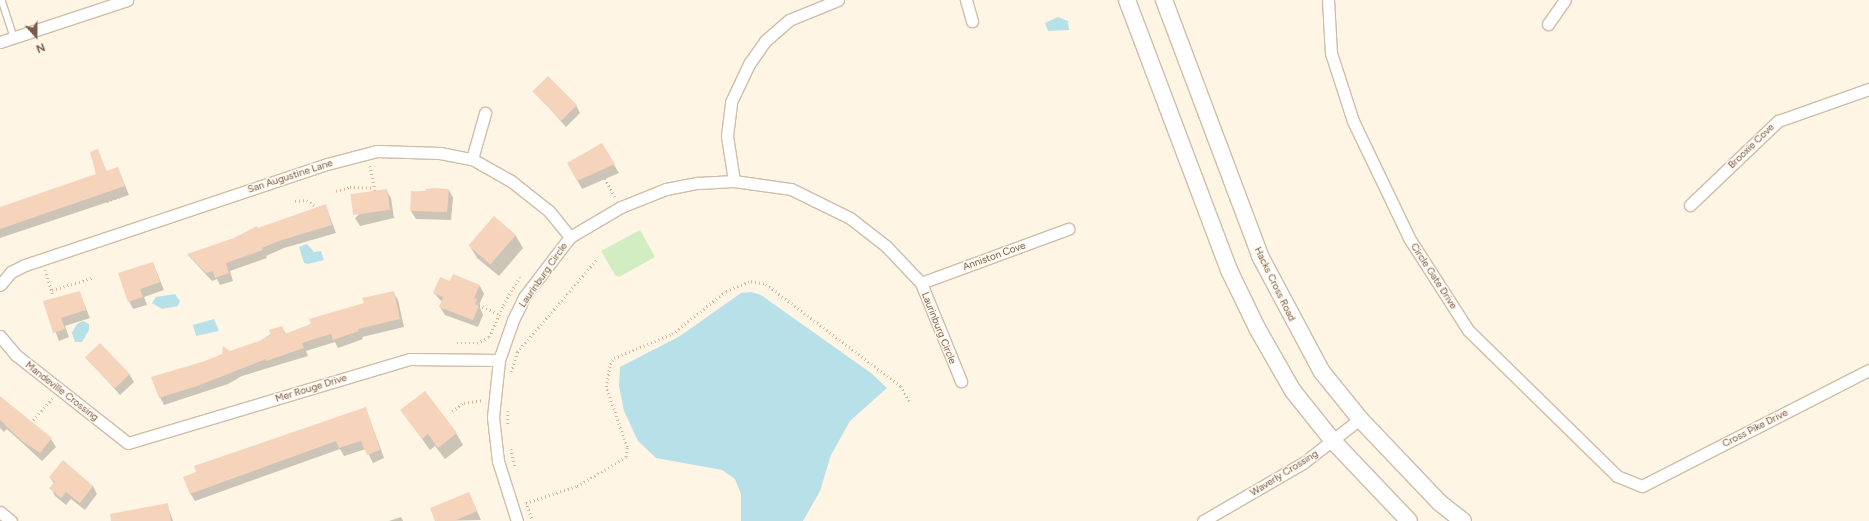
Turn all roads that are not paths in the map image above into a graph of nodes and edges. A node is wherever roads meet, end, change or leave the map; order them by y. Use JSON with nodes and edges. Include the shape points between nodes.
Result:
{"nodes":[{"id":1,"x":2,"y":0,"type":"edge"},
{"id":2,"x":127,"y":0,"type":"edge"},
{"id":3,"x":838,"y":0,"type":"edge"},
{"id":4,"x":966,"y":0,"type":"edge"},
{"id":5,"x":1127,"y":0,"type":"edge"},
{"id":6,"x":1164,"y":0,"type":"edge"},
{"id":7,"x":1328,"y":0,"type":"edge"},
{"id":8,"x":1565,"y":0,"type":"edge"},
{"id":9,"x":972,"y":21,"type":"dead end"},
{"id":10,"x":1548,"y":24,"type":"dead end"},
{"id":11,"x":14,"y":37,"type":"junction"},
{"id":12,"x":0,"y":42,"type":"edge"},
{"id":13,"x":1869,"y":89,"type":"edge"},
{"id":14,"x":485,"y":113,"type":"dead end"},
{"id":15,"x":472,"y":159,"type":"junction"},
{"id":16,"x":734,"y":180,"type":"junction"},
{"id":17,"x":1690,"y":205,"type":"dead end"},
{"id":18,"x":1068,"y":230,"type":"dead end"},
{"id":19,"x":570,"y":237,"type":"junction"},
{"id":20,"x":921,"y":283,"type":"junction"},
{"id":21,"x":0,"y":285,"type":"edge"},
{"id":22,"x":0,"y":336,"type":"edge"},
{"id":23,"x":499,"y":360,"type":"junction"},
{"id":24,"x":1869,"y":370,"type":"edge"},
{"id":25,"x":961,"y":381,"type":"dead end"},
{"id":26,"x":1360,"y":419,"type":"junction"},
{"id":27,"x":1333,"y":441,"type":"junction"},
{"id":28,"x":128,"y":443,"type":"joint"},
{"id":29,"x":1642,"y":486,"type":"joint"},
{"id":30,"x":0,"y":512,"type":"edge"},
{"id":31,"x":1207,"y":520,"type":"edge"},
{"id":32,"x":11,"y":521,"type":"edge"},
{"id":33,"x":516,"y":521,"type":"edge"},
{"id":34,"x":1409,"y":521,"type":"edge"},
{"id":35,"x":1463,"y":521,"type":"edge"}],
"edges":[{"from":1,"to":11,"type":"lane"},
{"from":2,"to":11,"type":"street"},
{"from":3,"to":16,"type":"street","via":[[789,20],[765,41],[749,64],[731,102],[727,136]]},
{"from":4,"to":9,"type":"street"},
{"from":5,"to":27,"type":"main road","via":[[1229,270],[1257,328],[1293,391]]},
{"from":6,"to":26,"type":"main road","name":"Hacks Cross Road","via":[[1260,256],[1322,372]]},
{"from":7,"to":29,"type":"street","name":"Circle Gate Drive","via":[[1331,53],[1353,121],[1413,245],[1468,330],[1617,476]]},
{"from":8,"to":10,"type":"street"},
{"from":11,"to":12,"type":"street"},
{"from":13,"to":17,"type":"street","name":"Brooxie Cove","via":[[1778,121]]},
{"from":14,"to":15,"type":"street"},
{"from":15,"to":19,"type":"street","name":"San Augustine Lane","via":[[499,173],[542,206]]},
{"from":15,"to":21,"type":"street","name":"San Augustine Lane","via":[[440,153],[397,150],[352,157],[25,265],[11,272]]},
{"from":16,"to":19,"type":"street","name":"Laurinburg Circle","via":[[698,183],[666,190],[621,207]]},
{"from":16,"to":20,"type":"street","name":"Laurinburg Circle","via":[[791,188],[825,204],[870,233]]},
{"from":18,"to":20,"type":"street","name":"Anniston Cove"},
{"from":19,"to":23,"type":"street","name":"Laurinburg Circle","via":[[524,298]]},
{"from":20,"to":25,"type":"street","name":"Laurinburg Circle"},
{"from":22,"to":28,"type":"street","name":"Mandeville Crossing","via":[[16,355]]},
{"from":23,"to":28,"type":"street","name":"Mer Rouge Drive","via":[[409,359]]},
{"from":23,"to":33,"type":"street","name":"Laurinburg Circle","via":[[493,400],[493,430],[498,461]]},
{"from":24,"to":29,"type":"street","name":"Cross Pike Drive"},
{"from":26,"to":27,"type":"street","name":"Waverly Crossing"},
{"from":26,"to":35,"type":"main road","name":"Hacks Cross Road","via":[[1440,503]]},
{"from":27,"to":31,"type":"street","name":"Waverly Crossing","via":[[1304,463]]},
{"from":27,"to":34,"type":"main road"},
{"from":30,"to":32,"type":"street"}]}
